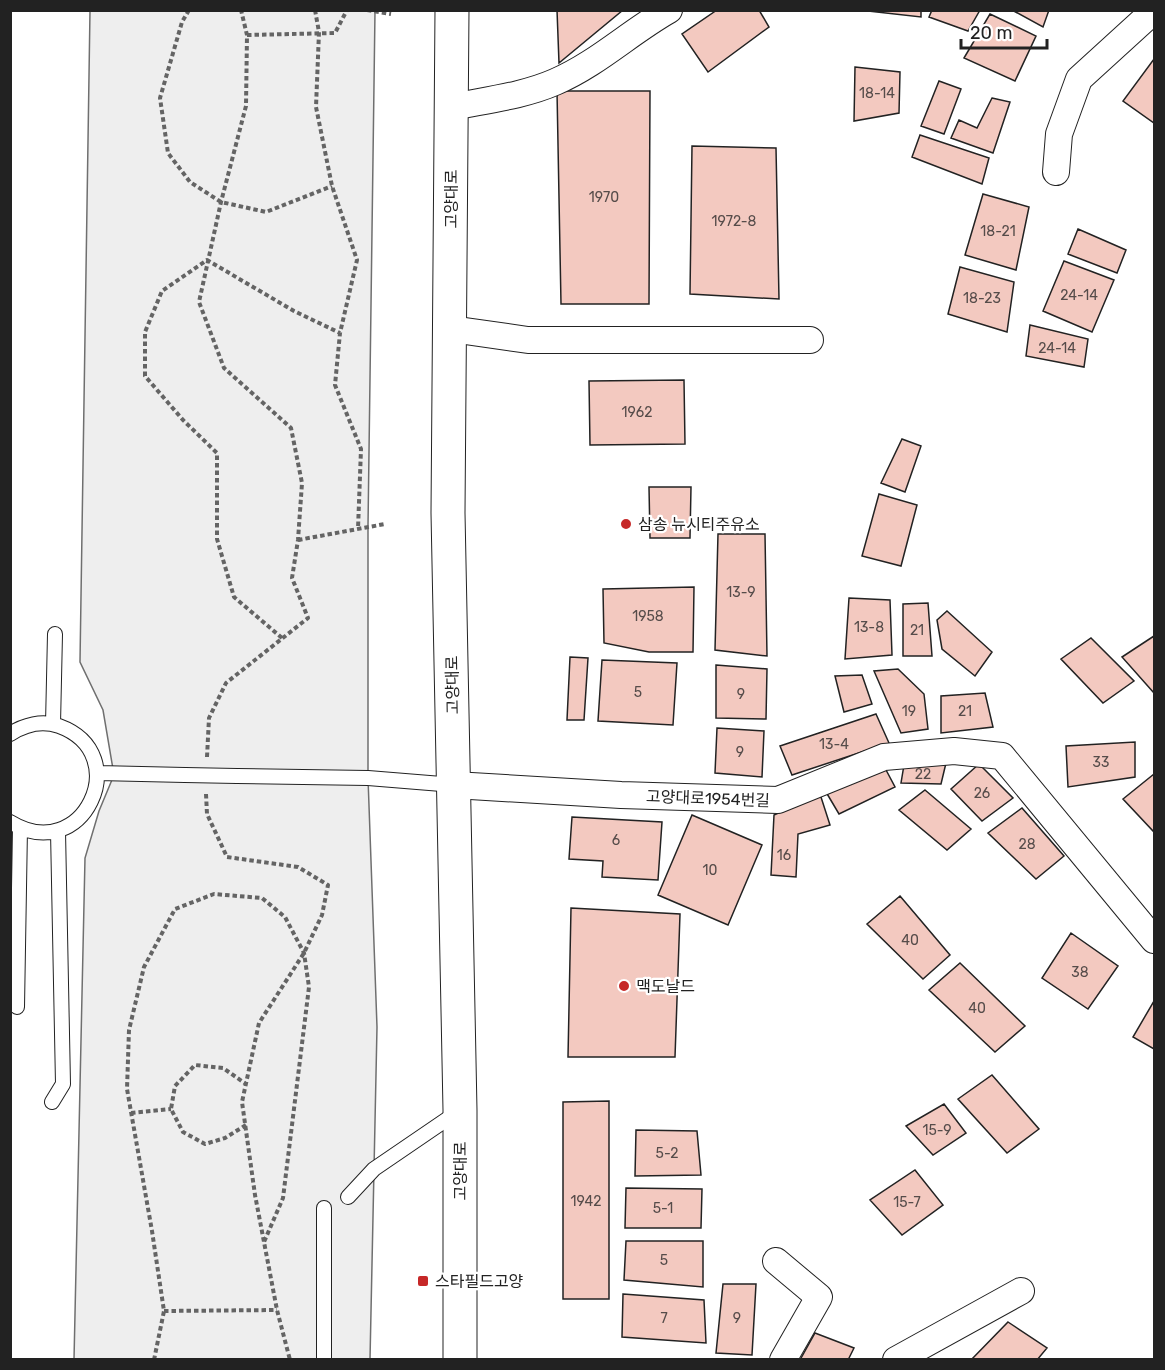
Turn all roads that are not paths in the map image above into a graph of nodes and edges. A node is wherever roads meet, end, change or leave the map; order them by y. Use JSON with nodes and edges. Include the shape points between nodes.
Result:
{"nodes":[{"id":1,"x":452,"y":10,"type":"edge"},
{"id":2,"x":669,"y":10,"type":"edge"},
{"id":3,"x":1147,"y":17,"type":"edge"},
{"id":4,"x":452,"y":107,"type":"junction"},
{"id":5,"x":1056,"y":172,"type":"dead end"},
{"id":6,"x":451,"y":329,"type":"junction"},
{"id":7,"x":810,"y":340,"type":"dead end"},
{"id":8,"x":55,"y":634,"type":"dead end"},
{"id":9,"x":53,"y":724,"type":"junction"},
{"id":10,"x":10,"y":734,"type":"edge"},
{"id":11,"x":98,"y":773,"type":"junction"},
{"id":12,"x":454,"y":785,"type":"junction"},
{"id":13,"x":15,"y":825,"type":"edge"},
{"id":14,"x":58,"y":831,"type":"junction"},
{"id":15,"x":1155,"y":940,"type":"edge"},
{"id":16,"x":17,"y":1007,"type":"dead end"},
{"id":17,"x":52,"y":1102,"type":"dead end"},
{"id":18,"x":460,"y":1110,"type":"junction"},
{"id":19,"x":348,"y":1197,"type":"dead end"},
{"id":20,"x":324,"y":1208,"type":"dead end"},
{"id":21,"x":776,"y":1262,"type":"dead end"},
{"id":22,"x":1021,"y":1291,"type":"dead end"},
{"id":23,"x":324,"y":1359,"type":"edge"},
{"id":24,"x":460,"y":1359,"type":"edge"},
{"id":25,"x":783,"y":1359,"type":"edge"},
{"id":26,"x":896,"y":1359,"type":"edge"}],
"edges":[{"from":1,"to":4,"type":"main road","name":"고양대로"},
{"from":2,"to":4,"type":"street","via":[[557,82]]},
{"from":3,"to":5,"type":"street","via":[[1079,79],[1059,134]]},
{"from":4,"to":6,"type":"main road","name":"고양대로"},
{"from":6,"to":7,"type":"street","via":[[528,340]]},
{"from":6,"to":12,"type":"main road","name":"고양대로","via":[[448,513]]},
{"from":8,"to":9,"type":"lane"},
{"from":9,"to":10,"type":"lane","via":[[36,723]]},
{"from":9,"to":11,"type":"lane","via":[[84,741]]},
{"from":11,"to":12,"type":"lane","bridge":true,"via":[[368,778]]},
{"from":11,"to":14,"type":"lane","via":[[93,799],[81,818]]},
{"from":12,"to":15,"type":"street","name":"고양대로1954번길","via":[[778,800],[884,757],[954,751],[1002,756]]},
{"from":12,"to":18,"type":"main road","name":"고양대로"},
{"from":13,"to":14,"type":"lane","via":[[39,833]]},
{"from":13,"to":16,"type":"lane"},
{"from":14,"to":17,"type":"lane","via":[[63,1084]]},
{"from":18,"to":19,"type":"lane","via":[[374,1169]]},
{"from":18,"to":24,"type":"main road","name":"고양대로"},
{"from":20,"to":23,"type":"lane"},
{"from":21,"to":25,"type":"street","via":[[819,1298]]},
{"from":22,"to":26,"type":"street"}]}
